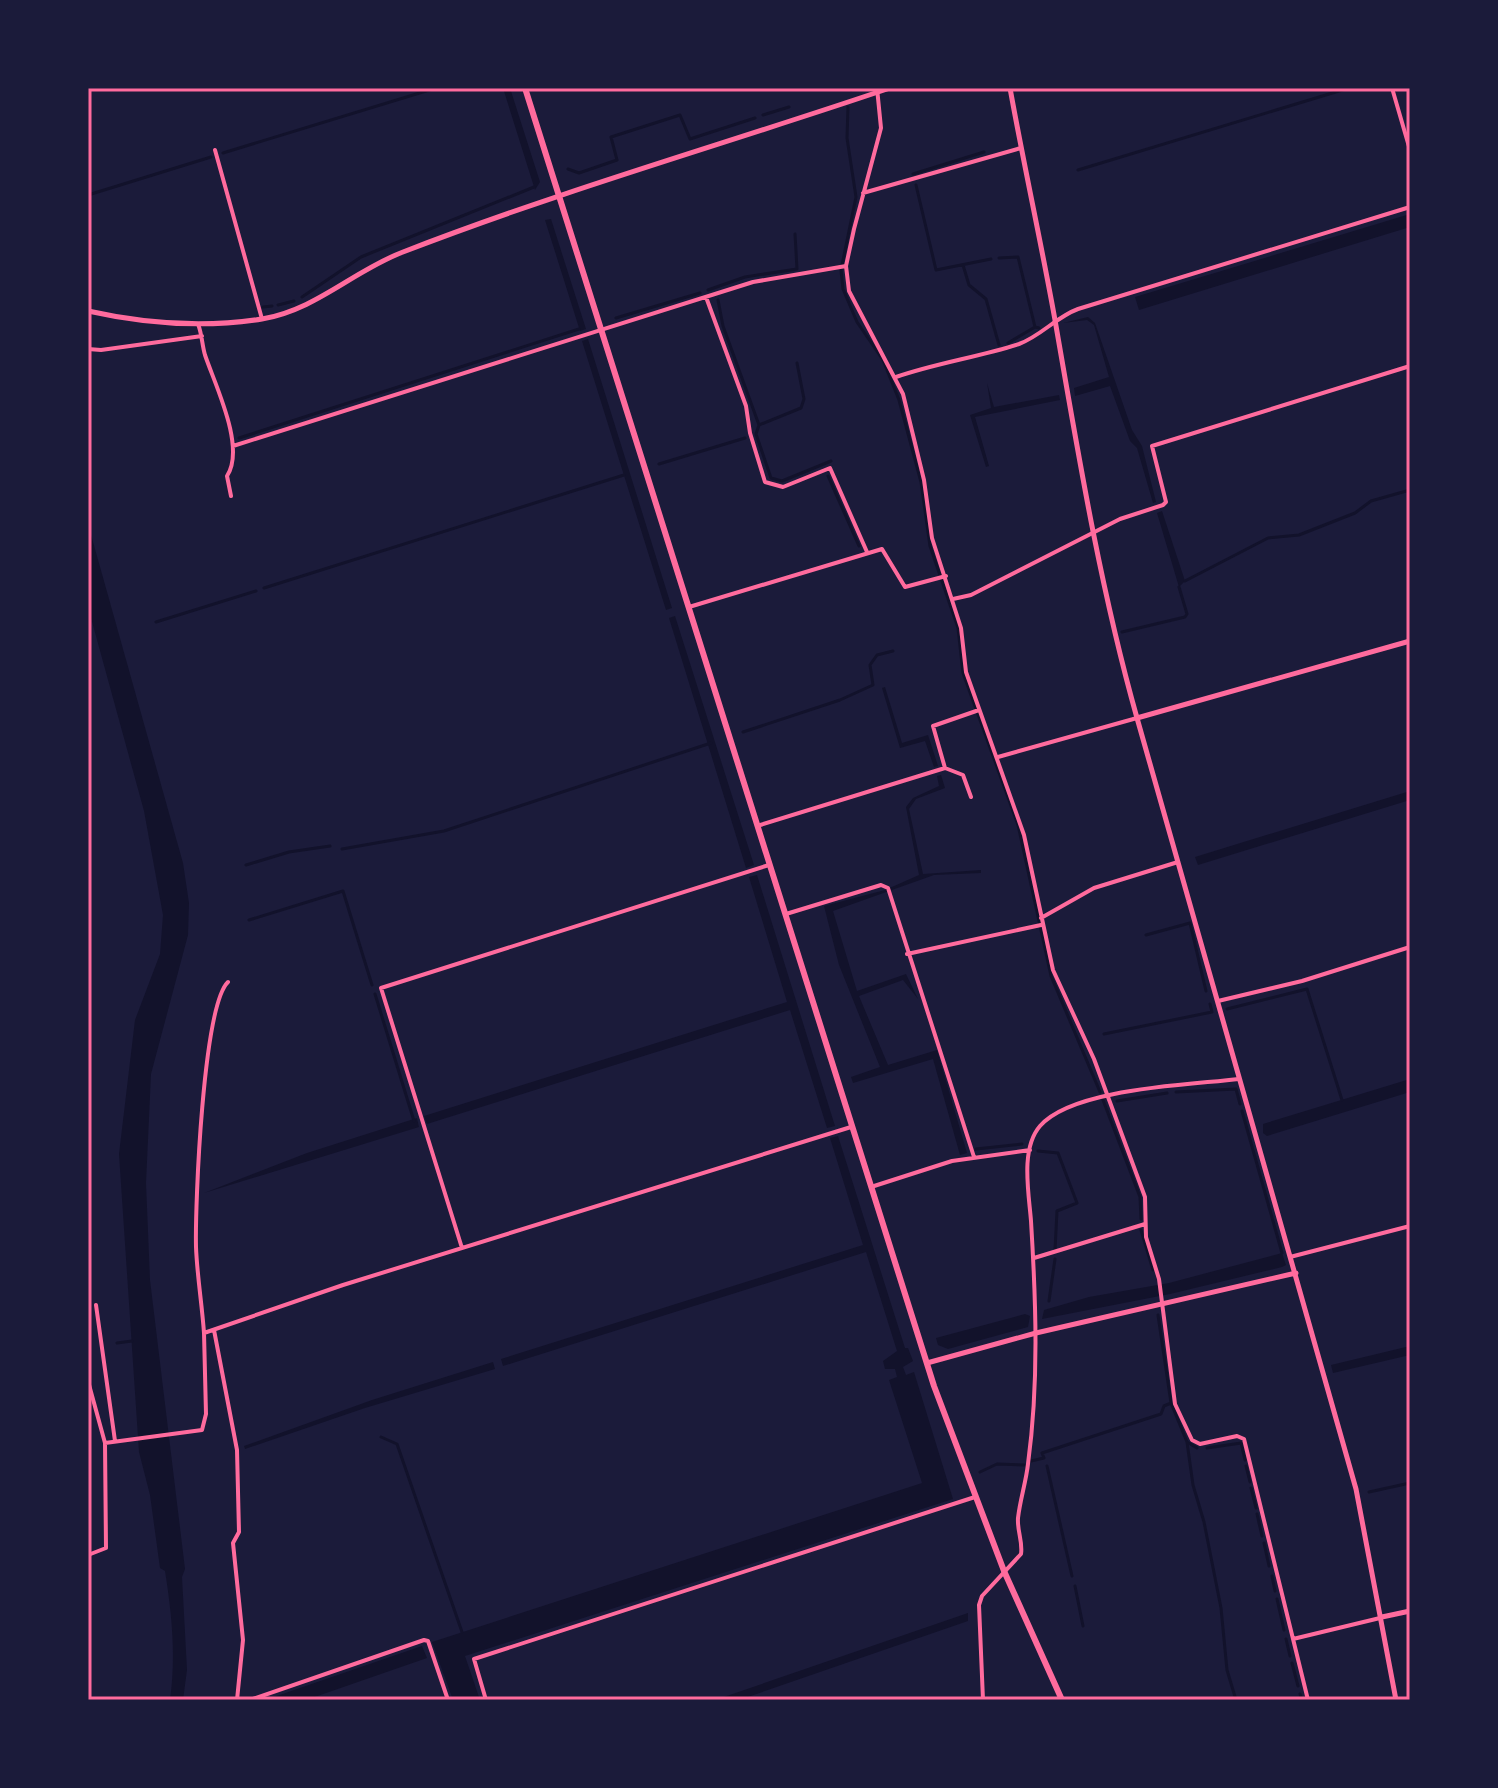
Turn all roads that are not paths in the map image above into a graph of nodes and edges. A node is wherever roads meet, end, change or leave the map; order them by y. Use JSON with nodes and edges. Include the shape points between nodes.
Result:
{"nodes":[{"id":1,"x":525,"y":88,"type":"edge"},
{"id":2,"x":890,"y":88,"type":"edge"},
{"id":3,"x":1010,"y":88,"type":"edge"},
{"id":4,"x":1392,"y":88,"type":"edge"},
{"id":5,"x":878,"y":90,"type":"edge"},
{"id":6,"x":1021,"y":148,"type":"junction"},
{"id":7,"x":215,"y":150,"type":"dead end"},
{"id":8,"x":1410,"y":150,"type":"edge"},
{"id":9,"x":863,"y":193,"type":"junction"},
{"id":10,"x":559,"y":196,"type":"junction"},
{"id":11,"x":1410,"y":207,"type":"edge"},
{"id":12,"x":843,"y":266,"type":"junction"},
{"id":13,"x":706,"y":297,"type":"junction"},
{"id":14,"x":88,"y":311,"type":"edge"},
{"id":15,"x":262,"y":319,"type":"junction"},
{"id":16,"x":1055,"y":320,"type":"junction"},
{"id":17,"x":198,"y":324,"type":"junction"},
{"id":18,"x":601,"y":330,"type":"junction"},
{"id":19,"x":202,"y":336,"type":"junction"},
{"id":20,"x":88,"y":349,"type":"edge"},
{"id":21,"x":1410,"y":366,"type":"edge"},
{"id":22,"x":896,"y":377,"type":"junction"},
{"id":23,"x":233,"y":446,"type":"junction"},
{"id":24,"x":231,"y":496,"type":"dead end"},
{"id":25,"x":1095,"y":531,"type":"junction"},
{"id":26,"x":867,"y":552,"type":"junction"},
{"id":27,"x":946,"y":576,"type":"junction"},
{"id":28,"x":953,"y":599,"type":"junction"},
{"id":29,"x":689,"y":607,"type":"junction"},
{"id":30,"x":1410,"y":641,"type":"edge"},
{"id":31,"x":980,"y":710,"type":"junction"},
{"id":32,"x":1137,"y":718,"type":"junction"},
{"id":33,"x":998,"y":757,"type":"junction"},
{"id":34,"x":945,"y":768,"type":"junction"},
{"id":35,"x":971,"y":797,"type":"dead end"},
{"id":36,"x":757,"y":826,"type":"junction"},
{"id":37,"x":1178,"y":862,"type":"junction"},
{"id":38,"x":769,"y":865,"type":"junction"},
{"id":39,"x":786,"y":914,"type":"junction"},
{"id":40,"x":1041,"y":918,"type":"junction"},
{"id":41,"x":1039,"y":925,"type":"junction"},
{"id":42,"x":1410,"y":947,"type":"edge"},
{"id":43,"x":907,"y":954,"type":"junction"},
{"id":44,"x":228,"y":982,"type":"dead end"},
{"id":45,"x":1218,"y":1001,"type":"junction"},
{"id":46,"x":1239,"y":1079,"type":"junction"},
{"id":47,"x":1106,"y":1095,"type":"junction"},
{"id":48,"x":851,"y":1127,"type":"junction"},
{"id":49,"x":1030,"y":1150,"type":"junction"},
{"id":50,"x":974,"y":1157,"type":"junction"},
{"id":51,"x":871,"y":1187,"type":"junction"},
{"id":52,"x":1145,"y":1224,"type":"junction"},
{"id":53,"x":1410,"y":1226,"type":"edge"},
{"id":54,"x":462,"y":1248,"type":"junction"},
{"id":55,"x":1290,"y":1257,"type":"junction"},
{"id":56,"x":1034,"y":1258,"type":"junction"},
{"id":57,"x":1296,"y":1273,"type":"junction"},
{"id":58,"x":1162,"y":1302,"type":"junction"},
{"id":59,"x":96,"y":1305,"type":"dead end"},
{"id":60,"x":214,"y":1330,"type":"junction"},
{"id":61,"x":204,"y":1333,"type":"junction"},
{"id":62,"x":1036,"y":1333,"type":"junction"},
{"id":63,"x":927,"y":1363,"type":"junction"},
{"id":64,"x":88,"y":1381,"type":"edge"},
{"id":65,"x":118,"y":1441,"type":"junction"},
{"id":66,"x":105,"y":1443,"type":"junction"},
{"id":67,"x":975,"y":1497,"type":"junction"},
{"id":68,"x":88,"y":1555,"type":"edge"},
{"id":69,"x":1004,"y":1571,"type":"junction"},
{"id":70,"x":1410,"y":1611,"type":"edge"},
{"id":71,"x":1382,"y":1617,"type":"junction"},
{"id":72,"x":1293,"y":1639,"type":"junction"},
{"id":73,"x":237,"y":1700,"type":"edge"},
{"id":74,"x":250,"y":1700,"type":"edge"},
{"id":75,"x":448,"y":1700,"type":"edge"},
{"id":76,"x":486,"y":1700,"type":"edge"},
{"id":77,"x":983,"y":1700,"type":"edge"},
{"id":78,"x":1062,"y":1700,"type":"edge"},
{"id":79,"x":1308,"y":1700,"type":"edge"},
{"id":80,"x":1396,"y":1700,"type":"edge"}],
"edges":[{"from":1,"to":10,"type":"highway"},
{"from":2,"to":5,"type":"main road"},
{"from":3,"to":6,"type":"main road"},
{"from":4,"to":8,"type":"street"},
{"from":5,"to":9,"type":"street","via":[[881,128]]},
{"from":5,"to":10,"type":"main road"},
{"from":6,"to":9,"type":"street"},
{"from":6,"to":16,"type":"main road"},
{"from":7,"to":15,"type":"street"},
{"from":9,"to":12,"type":"street"},
{"from":10,"to":15,"type":"main road","via":[[400,253],[300,310]]},
{"from":10,"to":18,"type":"highway"},
{"from":11,"to":16,"type":"street"},
{"from":12,"to":13,"type":"street","via":[[753,282]]},
{"from":12,"to":22,"type":"street","via":[[858,314]]},
{"from":13,"to":18,"type":"street"},
{"from":13,"to":26,"type":"street","via":[[746,406],[765,482],[783,487],[830,468]]},
{"from":14,"to":17,"type":"main road","via":[[128,320]]},
{"from":15,"to":17,"type":"main road"},
{"from":16,"to":22,"type":"street","via":[[1022,343]]},
{"from":16,"to":25,"type":"main road"},
{"from":17,"to":19,"type":"street"},
{"from":18,"to":23,"type":"street"},
{"from":18,"to":29,"type":"highway"},
{"from":19,"to":20,"type":"street"},
{"from":19,"to":23,"type":"street"},
{"from":21,"to":25,"type":"street","via":[[1152,446],[1166,502]]},
{"from":22,"to":27,"type":"street","via":[[924,480],[932,538]]},
{"from":23,"to":24,"type":"street","via":[[234,466],[227,476]]},
{"from":25,"to":28,"type":"street","via":[[971,595]]},
{"from":25,"to":32,"type":"main road"},
{"from":26,"to":27,"type":"street","via":[[886,550],[905,587]]},
{"from":26,"to":29,"type":"street"},
{"from":27,"to":28,"type":"street"},
{"from":28,"to":31,"type":"street","via":[[966,672]]},
{"from":29,"to":36,"type":"highway"},
{"from":30,"to":32,"type":"main road"},
{"from":31,"to":33,"type":"street"},
{"from":31,"to":34,"type":"street","via":[[933,726]]},
{"from":32,"to":33,"type":"street"},
{"from":32,"to":37,"type":"main road"},
{"from":33,"to":40,"type":"street","via":[[1033,869]]},
{"from":34,"to":35,"type":"street","via":[[963,775]]},
{"from":34,"to":36,"type":"street"},
{"from":36,"to":38,"type":"highway"},
{"from":37,"to":40,"type":"street","via":[[1094,888]]},
{"from":37,"to":45,"type":"main road"},
{"from":38,"to":39,"type":"highway"},
{"from":38,"to":54,"type":"street","via":[[381,988]]},
{"from":39,"to":43,"type":"street","via":[[881,885],[889,891]]},
{"from":39,"to":48,"type":"highway"},
{"from":40,"to":41,"type":"street"},
{"from":41,"to":43,"type":"street"},
{"from":41,"to":47,"type":"street"},
{"from":42,"to":45,"type":"street"},
{"from":43,"to":50,"type":"street"},
{"from":44,"to":61,"type":"street","via":[[216,1005],[208,1052],[198,1190],[196,1248]]},
{"from":45,"to":46,"type":"main road"},
{"from":46,"to":47,"type":"street"},
{"from":46,"to":55,"type":"main road"},
{"from":47,"to":49,"type":"street","via":[[1051,1117],[1039,1127]]},
{"from":47,"to":52,"type":"street","via":[[1145,1197]]},
{"from":48,"to":51,"type":"highway"},
{"from":48,"to":54,"type":"street"},
{"from":49,"to":50,"type":"street"},
{"from":49,"to":56,"type":"street"},
{"from":50,"to":51,"type":"street"},
{"from":51,"to":63,"type":"highway"},
{"from":52,"to":56,"type":"street"},
{"from":52,"to":58,"type":"street"},
{"from":53,"to":55,"type":"street"},
{"from":54,"to":60,"type":"street"},
{"from":55,"to":57,"type":"main road"},
{"from":56,"to":62,"type":"street"},
{"from":57,"to":58,"type":"main road"},
{"from":57,"to":71,"type":"main road","via":[[1356,1489]]},
{"from":58,"to":62,"type":"main road"},
{"from":58,"to":72,"type":"street","via":[[1175,1404],[1188,1434],[1200,1444],[1244,1439]]},
{"from":59,"to":65,"type":"street"},
{"from":60,"to":61,"type":"street"},
{"from":60,"to":73,"type":"street","via":[[237,1450],[239,1532],[233,1543],[243,1640]]},
{"from":61,"to":65,"type":"street","via":[[202,1430]]},
{"from":62,"to":63,"type":"main road"},
{"from":62,"to":69,"type":"street","via":[[1028,1465],[1018,1518],[1021,1554]]},
{"from":63,"to":67,"type":"highway"},
{"from":64,"to":66,"type":"street"},
{"from":65,"to":66,"type":"street"},
{"from":66,"to":68,"type":"street","via":[[108,1538],[106,1548]]},
{"from":67,"to":69,"type":"highway"},
{"from":67,"to":76,"type":"street","via":[[474,1659]]},
{"from":69,"to":77,"type":"street","via":[[979,1605]]},
{"from":69,"to":78,"type":"highway"},
{"from":70,"to":71,"type":"main road"},
{"from":71,"to":72,"type":"street"},
{"from":71,"to":80,"type":"main road"},
{"from":72,"to":79,"type":"street"},
{"from":74,"to":75,"type":"street","via":[[424,1640]]}]}
